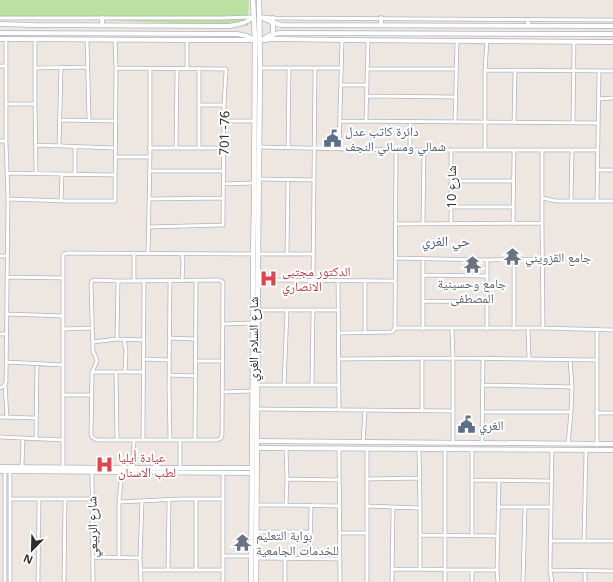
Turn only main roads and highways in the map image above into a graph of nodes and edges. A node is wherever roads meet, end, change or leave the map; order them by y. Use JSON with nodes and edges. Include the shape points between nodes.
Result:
{"nodes":[{"id":1,"x":253,"y":0,"type":"edge"},
{"id":2,"x":259,"y":0,"type":"edge"},
{"id":3,"x":257,"y":111,"type":"junction"},
{"id":4,"x":256,"y":181,"type":"junction"},
{"id":5,"x":255,"y":254,"type":"junction"},
{"id":6,"x":255,"y":350,"type":"junction"},
{"id":7,"x":254,"y":547,"type":"junction"},
{"id":8,"x":251,"y":582,"type":"edge"},
{"id":9,"x":256,"y":582,"type":"edge"}],
"edges":[{"from":1,"to":3,"type":"main road","name":"شارع السلام الغري"},
{"from":2,"to":3,"type":"main road","name":"شارع السلام الغري","via":[[260,68]]},
{"from":3,"to":4,"type":"main road","name":"شارع السلام الغري","via":[[259,147]]},
{"from":3,"to":4,"type":"main road","name":"شارع السلام الغري","via":[[254,121]]},
{"from":4,"to":5,"type":"main road","name":"شارع السلام الغري"},
{"from":5,"to":6,"type":"main road","name":"شارع السلام الغري"},
{"from":5,"to":6,"type":"main road","name":"شارع السلام الغري","via":[[258,280]]},
{"from":6,"to":7,"type":"main road","name":"شارع السلام الغري","via":[[252,391]]},
{"from":6,"to":7,"type":"main road","name":"شارع السلام الغري","via":[[258,385],[257,532]]},
{"from":7,"to":8,"type":"main road","name":"شارع السلام الغري","via":[[251,556]]},
{"from":7,"to":9,"type":"main road","name":"شارع السلام الغري"}]}
